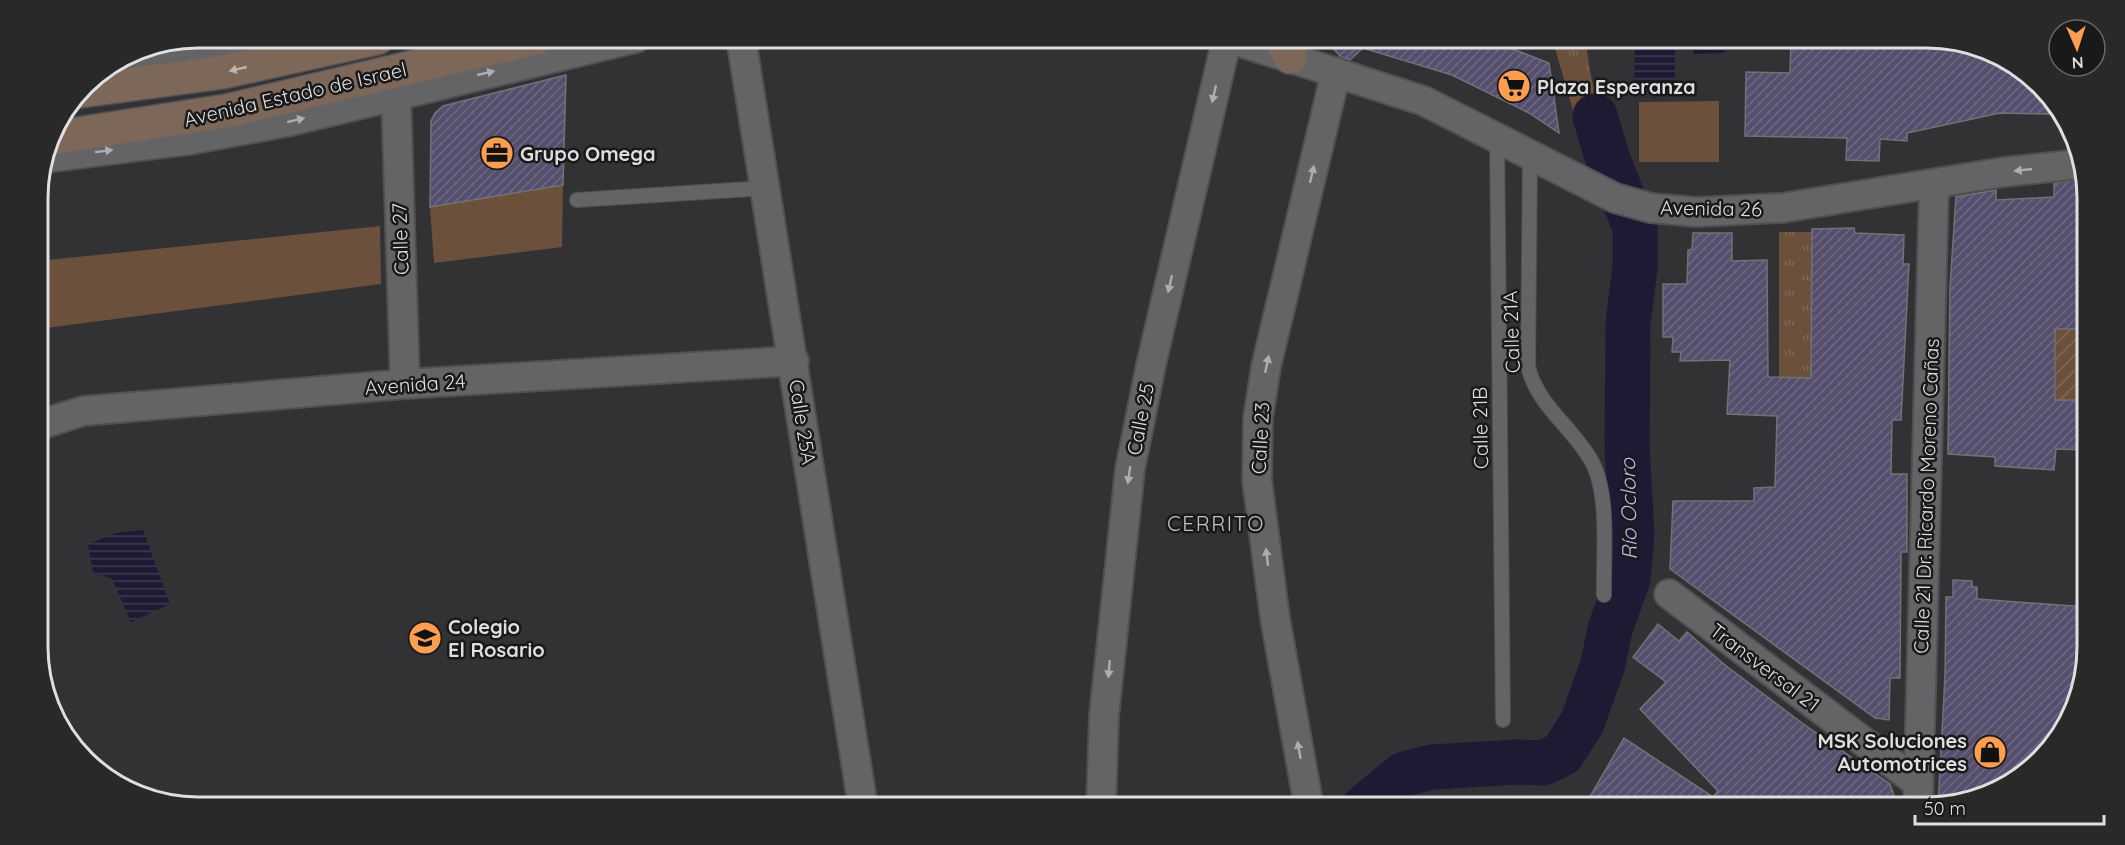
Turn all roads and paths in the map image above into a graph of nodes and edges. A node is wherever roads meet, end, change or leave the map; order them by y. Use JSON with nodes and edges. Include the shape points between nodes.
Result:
{"nodes":[{"id":1,"x":332,"y":48,"type":"edge"},
{"id":2,"x":494,"y":48,"type":"edge"},
{"id":3,"x":593,"y":48,"type":"edge"},
{"id":4,"x":743,"y":48,"type":"edge"},
{"id":5,"x":1231,"y":48,"type":"edge"},
{"id":6,"x":1287,"y":48,"type":"edge"},
{"id":7,"x":1336,"y":72,"type":"junction"},
{"id":8,"x":95,"y":89,"type":"edge"},
{"id":9,"x":396,"y":94,"type":"junction"},
{"id":10,"x":61,"y":136,"type":"edge"},
{"id":11,"x":1497,"y":136,"type":"junction"},
{"id":12,"x":1530,"y":154,"type":"junction"},
{"id":13,"x":54,"y":157,"type":"edge"},
{"id":14,"x":2073,"y":165,"type":"edge"},
{"id":15,"x":1934,"y":185,"type":"junction"},
{"id":16,"x":766,"y":188,"type":"junction"},
{"id":17,"x":577,"y":200,"type":"dead end"},
{"id":18,"x":794,"y":361,"type":"junction"},
{"id":19,"x":405,"y":384,"type":"junction"},
{"id":20,"x":48,"y":422,"type":"edge"},
{"id":21,"x":1669,"y":594,"type":"dead end"},
{"id":22,"x":1604,"y":595,"type":"dead end"},
{"id":23,"x":1503,"y":720,"type":"dead end"},
{"id":24,"x":1918,"y":795,"type":"edge"},
{"id":25,"x":861,"y":797,"type":"edge"},
{"id":26,"x":1101,"y":797,"type":"edge"},
{"id":27,"x":1307,"y":797,"type":"edge"}],
"edges":[{"from":1,"to":8,"type":"main road","name":"Avenida Estado de Israel","one_way":true,"via":[[223,72]]},
{"from":2,"to":10,"type":"main road","name":"Avenida Estado de Israel","via":[[226,111]]},
{"from":9,"to":3,"type":"street","one_way":true},
{"from":4,"to":16,"type":"street","name":"Calle 25A"},
{"from":5,"to":26,"type":"street","name":"Calle 25","one_way":true,"via":[[1151,365],[1130,469],[1104,716]]},
{"from":6,"to":7,"type":"street","name":"Avenida 26"},
{"from":7,"to":11,"type":"street","name":"Avenida 26","via":[[1424,101]]},
{"from":27,"to":7,"type":"street","name":"Calle 23","one_way":true,"via":[[1275,618],[1257,480],[1258,418],[1266,367]]},
{"from":13,"to":9,"type":"street","one_way":true,"via":[[240,132]]},
{"from":9,"to":19,"type":"street","name":"Calle 27"},
{"from":11,"to":12,"type":"street","name":"Avenida 26"},
{"from":11,"to":23,"type":"lane","name":"Calle 21B"},
{"from":12,"to":15,"type":"street","name":"Avenida 26","via":[[1615,198],[1651,208],[1707,212],[1770,209]]},
{"from":12,"to":22,"type":"lane","name":"Calle 21A","via":[[1528,366],[1533,386],[1591,460],[1598,475]]},
{"from":14,"to":15,"type":"street","name":"Avenida 26","one_way":true},
{"from":15,"to":24,"type":"street","name":"Calle 21 Dr. Ricardo Moreno Cañas"},
{"from":16,"to":17,"type":"lane"},
{"from":16,"to":18,"type":"street","name":"Calle 25A"},
{"from":18,"to":19,"type":"street","name":"Avenida 24"},
{"from":18,"to":25,"type":"street","name":"Calle 25A"},
{"from":19,"to":20,"type":"street","name":"Avenida 24","via":[[83,411]]},
{"from":21,"to":24,"type":"street","name":"Transversal 21"}]}
